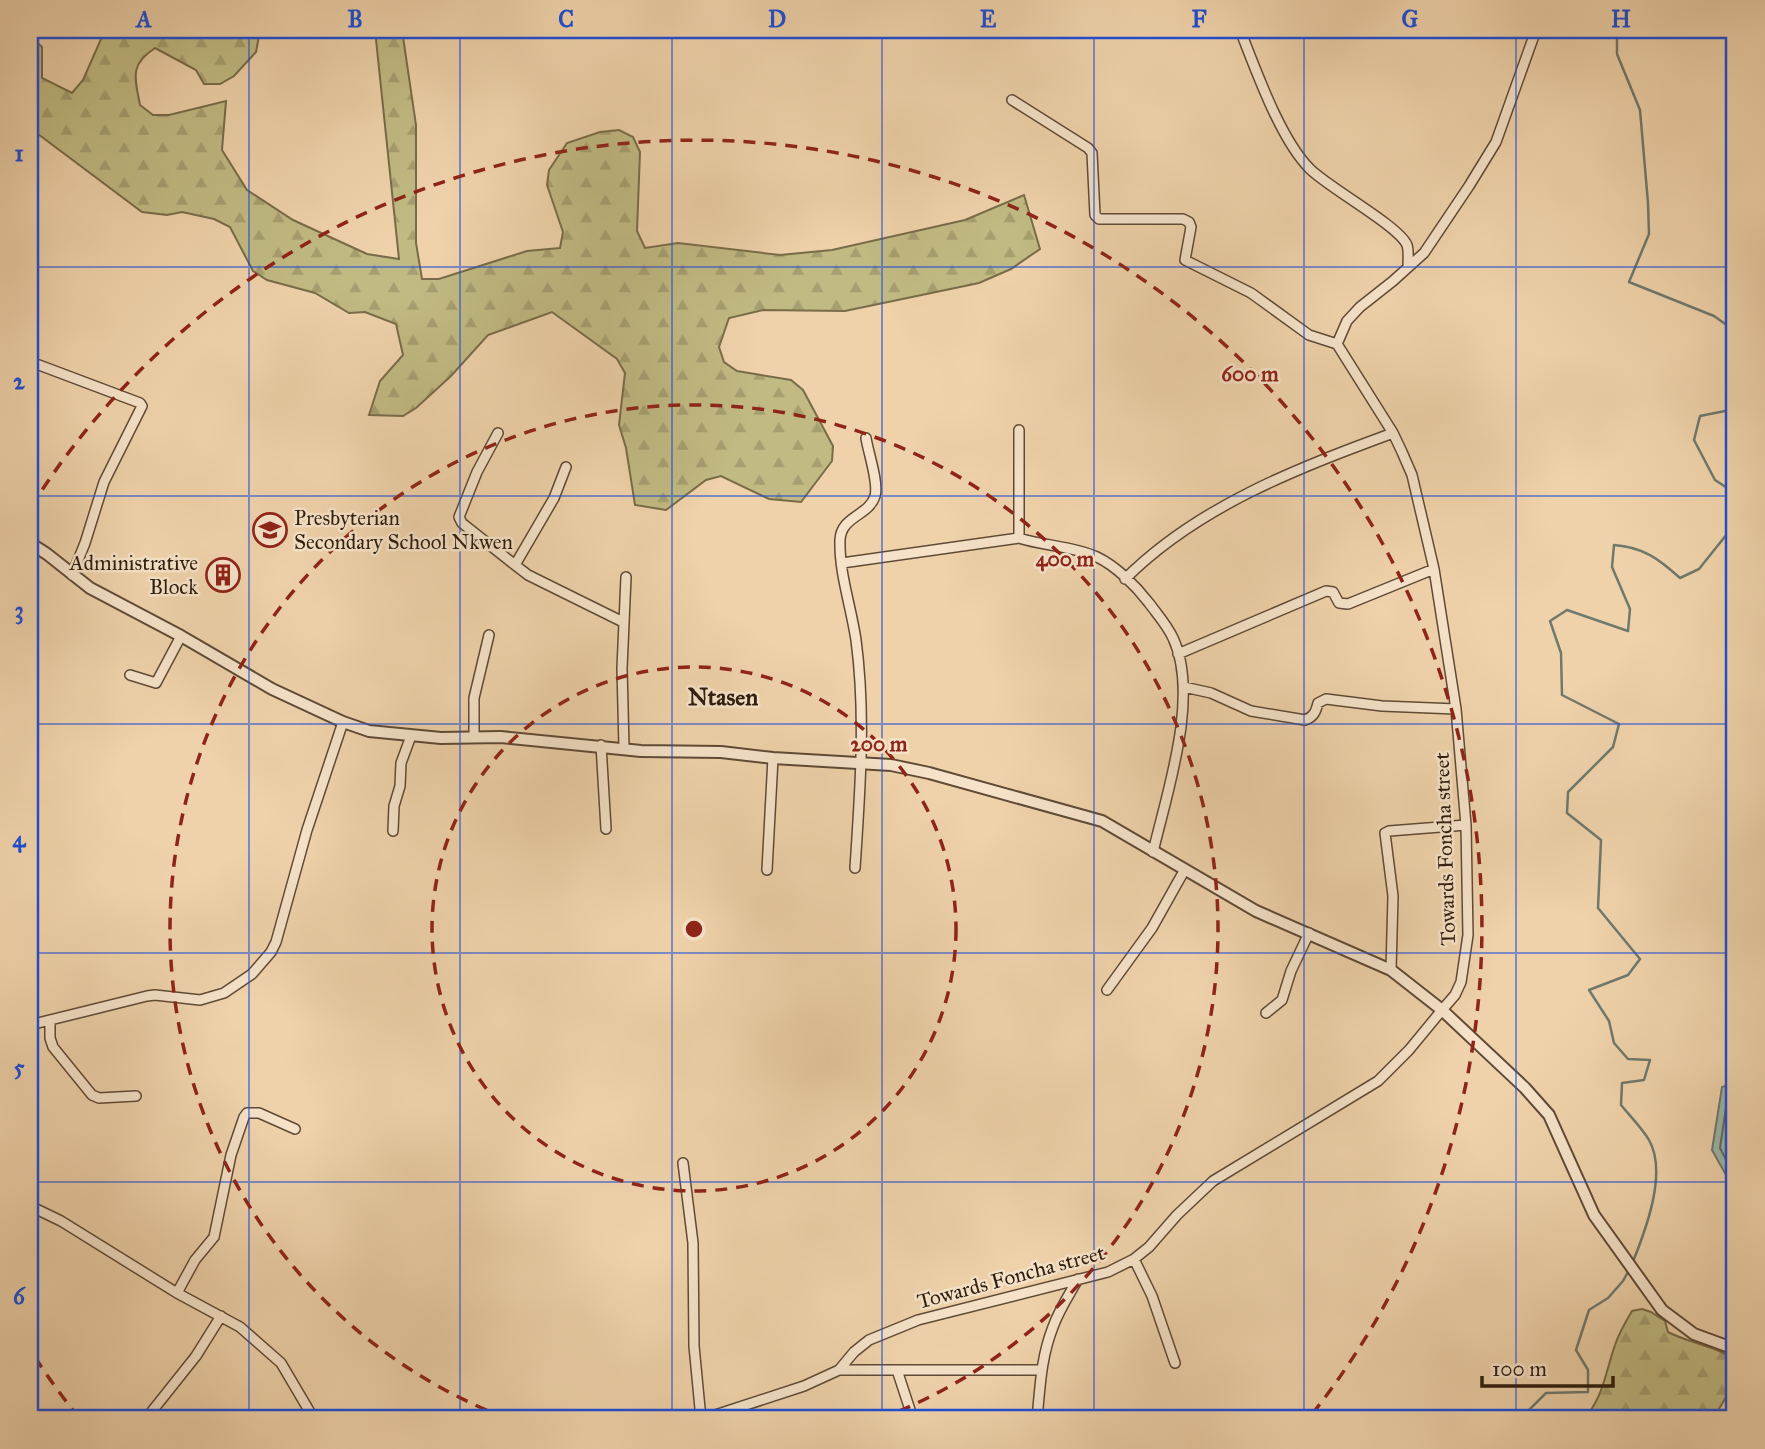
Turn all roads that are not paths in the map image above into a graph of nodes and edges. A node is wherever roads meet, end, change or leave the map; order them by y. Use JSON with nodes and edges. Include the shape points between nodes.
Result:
{"nodes":[{"id":1,"x":1240,"y":30,"type":"edge"},
{"id":2,"x":1536,"y":30,"type":"edge"},
{"id":3,"x":1012,"y":100,"type":"dead end"},
{"id":4,"x":1408,"y":267,"type":"junction"},
{"id":5,"x":1337,"y":345,"type":"junction"},
{"id":6,"x":30,"y":364,"type":"edge"},
{"id":7,"x":1019,"y":429,"type":"dead end"},
{"id":8,"x":498,"y":433,"type":"dead end"},
{"id":9,"x":1393,"y":433,"type":"junction"},
{"id":10,"x":866,"y":438,"type":"dead end"},
{"id":11,"x":566,"y":467,"type":"dead end"},
{"id":12,"x":1019,"y":538,"type":"junction"},
{"id":13,"x":30,"y":544,"type":"edge"},
{"id":14,"x":842,"y":563,"type":"junction"},
{"id":15,"x":515,"y":565,"type":"junction"},
{"id":16,"x":1434,"y":569,"type":"junction"},
{"id":17,"x":72,"y":575,"type":"junction"},
{"id":18,"x":626,"y":577,"type":"dead end"},
{"id":19,"x":1125,"y":579,"type":"junction"},
{"id":20,"x":624,"y":622,"type":"junction"},
{"id":21,"x":489,"y":635,"type":"dead end"},
{"id":22,"x":181,"y":636,"type":"junction"},
{"id":23,"x":1178,"y":654,"type":"junction"},
{"id":24,"x":130,"y":675,"type":"dead end"},
{"id":25,"x":1184,"y":687,"type":"junction"},
{"id":26,"x":1456,"y":709,"type":"junction"},
{"id":27,"x":343,"y":722,"type":"junction"},
{"id":28,"x":411,"y":736,"type":"junction"},
{"id":29,"x":474,"y":737,"type":"junction"},
{"id":30,"x":601,"y":745,"type":"junction"},
{"id":31,"x":624,"y":748,"type":"junction"},
{"id":32,"x":773,"y":758,"type":"junction"},
{"id":33,"x":863,"y":764,"type":"junction"},
{"id":34,"x":1466,"y":825,"type":"junction"},
{"id":35,"x":606,"y":829,"type":"dead end"},
{"id":36,"x":393,"y":831,"type":"dead end"},
{"id":37,"x":1153,"y":852,"type":"junction"},
{"id":38,"x":855,"y":868,"type":"dead end"},
{"id":39,"x":767,"y":870,"type":"dead end"},
{"id":40,"x":1184,"y":871,"type":"junction"},
{"id":41,"x":1735,"y":879,"type":"edge"},
{"id":42,"x":1309,"y":933,"type":"junction"},
{"id":43,"x":1391,"y":970,"type":"junction"},
{"id":44,"x":1732,"y":979,"type":"dead end"},
{"id":45,"x":1107,"y":990,"type":"dead end"},
{"id":46,"x":1442,"y":1010,"type":"junction"},
{"id":47,"x":1266,"y":1013,"type":"dead end"},
{"id":48,"x":50,"y":1020,"type":"junction"},
{"id":49,"x":30,"y":1025,"type":"edge"},
{"id":50,"x":136,"y":1096,"type":"dead end"},
{"id":51,"x":295,"y":1129,"type":"dead end"},
{"id":52,"x":683,"y":1163,"type":"dead end"},
{"id":53,"x":30,"y":1206,"type":"edge"},
{"id":54,"x":1134,"y":1259,"type":"junction"},
{"id":55,"x":1078,"y":1279,"type":"junction"},
{"id":56,"x":177,"y":1293,"type":"junction"},
{"id":57,"x":221,"y":1316,"type":"junction"},
{"id":58,"x":1735,"y":1349,"type":"edge"},
{"id":59,"x":1175,"y":1363,"type":"dead end"},
{"id":60,"x":839,"y":1370,"type":"junction"},
{"id":61,"x":897,"y":1370,"type":"junction"},
{"id":62,"x":1042,"y":1370,"type":"junction"},
{"id":63,"x":149,"y":1415,"type":"dead end"},
{"id":64,"x":314,"y":1419,"type":"edge"},
{"id":65,"x":702,"y":1419,"type":"edge"},
{"id":66,"x":913,"y":1419,"type":"edge"},
{"id":67,"x":1037,"y":1419,"type":"edge"}],
"edges":[{"from":1,"to":4,"type":"street","via":[[1300,157],[1325,181],[1397,232],[1408,247]]},
{"from":2,"to":4,"type":"street","via":[[1496,142],[1437,236]]},
{"from":3,"to":5,"type":"street","via":[[1092,153],[1095,215],[1099,219],[1189,222],[1184,257],[1190,264],[1251,293],[1309,335]]},
{"from":4,"to":5,"type":"street","via":[[1347,321]]},
{"from":5,"to":9,"type":"street","name":"Towards Foncha street"},
{"from":6,"to":17,"type":"street","via":[[142,406],[104,482]]},
{"from":7,"to":12,"type":"street"},
{"from":8,"to":15,"type":"street","via":[[459,517]]},
{"from":9,"to":16,"type":"street","name":"Towards Foncha street","via":[[1412,475]]},
{"from":9,"to":19,"type":"street","via":[[1246,493],[1149,555]]},
{"from":10,"to":14,"type":"street","via":[[875,496],[842,529]]},
{"from":11,"to":15,"type":"street","via":[[554,498]]},
{"from":12,"to":14,"type":"street"},
{"from":12,"to":19,"type":"street","via":[[1098,558]]},
{"from":13,"to":17,"type":"street"},
{"from":14,"to":33,"type":"street","via":[[856,640]]},
{"from":15,"to":20,"type":"street"},
{"from":16,"to":23,"type":"street","via":[[1348,604],[1339,603],[1333,592],[1326,591]]},
{"from":16,"to":26,"type":"street","name":"Towards Foncha street"},
{"from":17,"to":22,"type":"street"},
{"from":18,"to":20,"type":"street"},
{"from":19,"to":23,"type":"street","via":[[1166,625]]},
{"from":20,"to":31,"type":"street"},
{"from":21,"to":29,"type":"street","via":[[474,698]]},
{"from":22,"to":24,"type":"street","via":[[156,683]]},
{"from":22,"to":27,"type":"street","via":[[272,689]]},
{"from":23,"to":25,"type":"street"},
{"from":25,"to":26,"type":"street","via":[[1211,692],[1251,710],[1305,720],[1326,699]]},
{"from":25,"to":37,"type":"street","via":[[1172,771]]},
{"from":26,"to":34,"type":"street","name":"Towards Foncha street"},
{"from":27,"to":28,"type":"street","via":[[369,731]]},
{"from":27,"to":48,"type":"street","via":[[276,942],[252,974],[211,998],[155,995]]},
{"from":28,"to":29,"type":"street"},
{"from":28,"to":36,"type":"street","via":[[401,763]]},
{"from":29,"to":30,"type":"street"},
{"from":30,"to":31,"type":"street"},
{"from":30,"to":35,"type":"street"},
{"from":31,"to":32,"type":"street"},
{"from":32,"to":33,"type":"street"},
{"from":32,"to":39,"type":"street"},
{"from":33,"to":37,"type":"street","via":[[920,771],[1090,817]]},
{"from":33,"to":38,"type":"street"},
{"from":34,"to":43,"type":"street","via":[[1385,833],[1393,896]]},
{"from":34,"to":46,"type":"street","name":"Towards Foncha street","via":[[1465,960],[1458,989]]},
{"from":37,"to":40,"type":"street"},
{"from":40,"to":42,"type":"street","via":[[1256,911]]},
{"from":40,"to":45,"type":"street","via":[[1152,928]]},
{"from":41,"to":44,"type":"street"},
{"from":42,"to":43,"type":"street"},
{"from":42,"to":47,"type":"street","via":[[1282,1000]]},
{"from":43,"to":46,"type":"street"},
{"from":46,"to":54,"type":"street","name":"Towards Foncha street","via":[[1378,1081],[1213,1181]]},
{"from":46,"to":58,"type":"street","via":[[1549,1115],[1594,1215],[1662,1310],[1694,1335]]},
{"from":48,"to":49,"type":"street"},
{"from":48,"to":50,"type":"street","via":[[53,1047],[92,1095]]},
{"from":51,"to":56,"type":"street","via":[[259,1113],[244,1117],[214,1237]]},
{"from":52,"to":65,"type":"street","via":[[693,1243],[694,1346]]},
{"from":53,"to":56,"type":"street"},
{"from":54,"to":55,"type":"street","name":"Towards Foncha street"},
{"from":54,"to":59,"type":"street"},
{"from":55,"to":60,"type":"street","name":"Towards Foncha street","via":[[896,1328],[869,1340]]},
{"from":55,"to":62,"type":"street","via":[[1052,1328]]},
{"from":56,"to":57,"type":"street"},
{"from":57,"to":63,"type":"street"},
{"from":57,"to":64,"type":"street","via":[[281,1363]]},
{"from":60,"to":61,"type":"street"},
{"from":60,"to":65,"type":"street","name":"Towards Foncha street"},
{"from":61,"to":62,"type":"street"},
{"from":61,"to":66,"type":"street"},
{"from":62,"to":67,"type":"street"}]}
